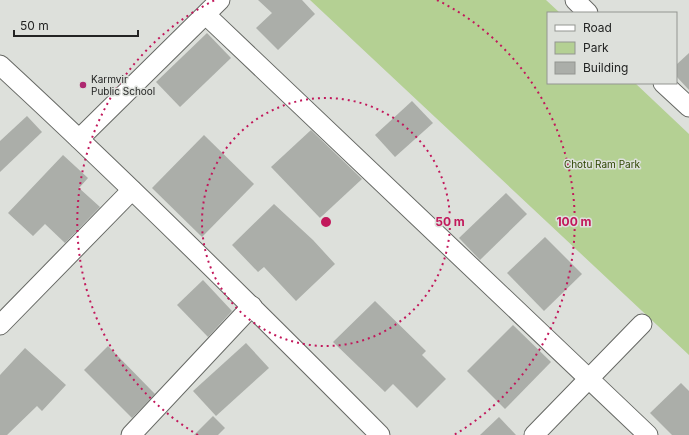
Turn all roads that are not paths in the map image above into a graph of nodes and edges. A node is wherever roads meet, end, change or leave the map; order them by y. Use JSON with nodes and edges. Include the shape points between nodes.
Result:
{"nodes":[{"id":1,"x":220,"y":0,"type":"edge"},
{"id":2,"x":575,"y":0,"type":"edge"},
{"id":3,"x":587,"y":12,"type":"edge"},
{"id":4,"x":206,"y":15,"type":"junction"},
{"id":5,"x":0,"y":65,"type":"edge"},
{"id":6,"x":664,"y":84,"type":"edge"},
{"id":7,"x":689,"y":107,"type":"edge"},
{"id":8,"x":79,"y":138,"type":"junction"},
{"id":9,"x":132,"y":190,"type":"junction"},
{"id":10,"x":252,"y":306,"type":"junction"},
{"id":11,"x":642,"y":324,"type":"dead end"},
{"id":12,"x":0,"y":325,"type":"edge"},
{"id":13,"x":589,"y":379,"type":"junction"},
{"id":14,"x":132,"y":435,"type":"edge"},
{"id":15,"x":380,"y":435,"type":"edge"},
{"id":16,"x":534,"y":435,"type":"edge"},
{"id":17,"x":648,"y":435,"type":"edge"}],
"edges":[{"from":1,"to":4,"type":"street"},
{"from":2,"to":3,"type":"street"},
{"from":4,"to":8,"type":"street"},
{"from":4,"to":13,"type":"street"},
{"from":5,"to":8,"type":"street"},
{"from":6,"to":7,"type":"street"},
{"from":8,"to":9,"type":"street"},
{"from":9,"to":10,"type":"street"},
{"from":9,"to":12,"type":"street"},
{"from":10,"to":14,"type":"street"},
{"from":10,"to":15,"type":"street"},
{"from":11,"to":13,"type":"street"},
{"from":13,"to":16,"type":"street"},
{"from":13,"to":17,"type":"street"}]}
